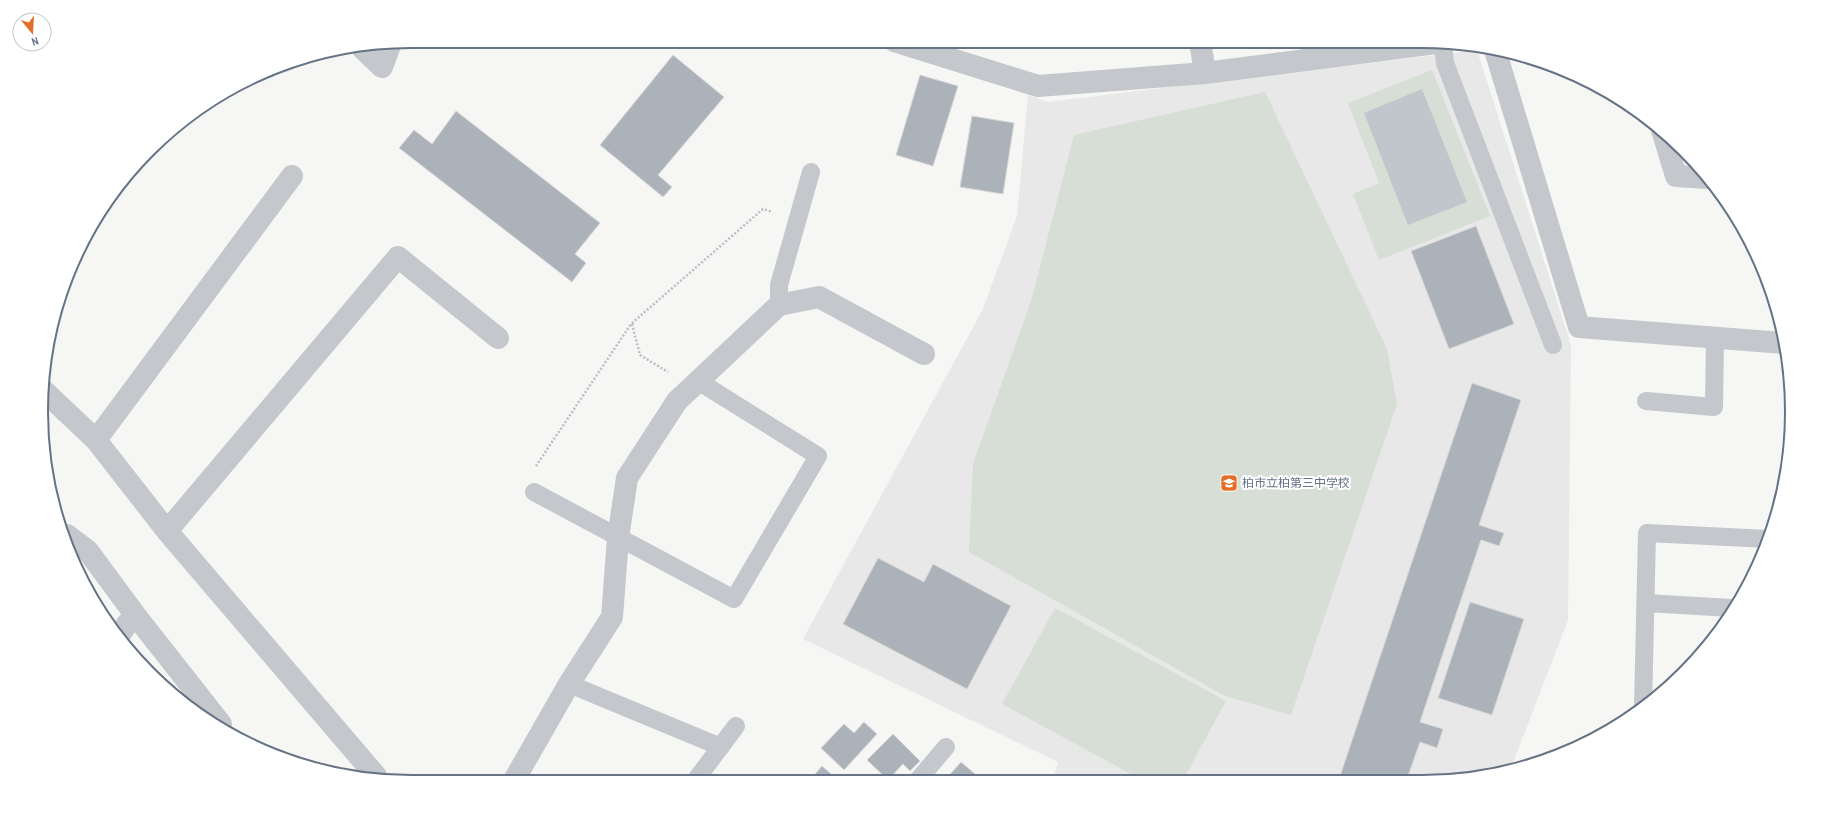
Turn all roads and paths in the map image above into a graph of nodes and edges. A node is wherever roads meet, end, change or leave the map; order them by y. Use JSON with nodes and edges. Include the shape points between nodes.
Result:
{"nodes":[{"id":1,"x":916,"y":48,"type":"edge"},
{"id":2,"x":1201,"y":48,"type":"edge"},
{"id":3,"x":1398,"y":48,"type":"edge"},
{"id":4,"x":389,"y":49,"type":"edge"},
{"id":5,"x":1444,"y":49,"type":"edge"},
{"id":6,"x":365,"y":51,"type":"edge"},
{"id":7,"x":1497,"y":56,"type":"edge"},
{"id":8,"x":1205,"y":73,"type":"junction"},
{"id":9,"x":1666,"y":142,"type":"edge"},
{"id":10,"x":811,"y":172,"type":"dead end"},
{"id":11,"x":292,"y":176,"type":"dead end"},
{"id":12,"x":1700,"y":177,"type":"edge"},
{"id":13,"x":798,"y":220,"type":"junction"},
{"id":14,"x":779,"y":305,"type":"junction"},
{"id":15,"x":631,"y":324,"type":"junction"},
{"id":16,"x":498,"y":338,"type":"dead end"},
{"id":17,"x":1715,"y":339,"type":"junction"},
{"id":18,"x":1778,"y":343,"type":"edge"},
{"id":19,"x":1553,"y":345,"type":"dead end"},
{"id":20,"x":924,"y":354,"type":"dead end"},
{"id":21,"x":695,"y":384,"type":"junction"},
{"id":22,"x":49,"y":395,"type":"edge"},
{"id":23,"x":1646,"y":401,"type":"dead end"},
{"id":24,"x":96,"y":440,"type":"junction"},
{"id":25,"x":534,"y":492,"type":"joint"},
{"id":26,"x":167,"y":531,"type":"junction"},
{"id":27,"x":70,"y":537,"type":"edge"},
{"id":28,"x":618,"y":538,"type":"junction"},
{"id":29,"x":1762,"y":539,"type":"edge"},
{"id":30,"x":1646,"y":603,"type":"junction"},
{"id":31,"x":1727,"y":608,"type":"edge"},
{"id":32,"x":136,"y":616,"type":"junction"},
{"id":33,"x":122,"y":632,"type":"edge"},
{"id":34,"x":569,"y":684,"type":"junction"},
{"id":35,"x":1643,"y":700,"type":"edge"},
{"id":36,"x":216,"y":718,"type":"edge"},
{"id":37,"x":736,"y":726,"type":"dead end"},
{"id":38,"x":721,"y":747,"type":"junction"},
{"id":39,"x":946,"y":747,"type":"dead end"},
{"id":40,"x":373,"y":773,"type":"edge"},
{"id":41,"x":517,"y":775,"type":"edge"},
{"id":42,"x":700,"y":775,"type":"edge"},
{"id":43,"x":922,"y":775,"type":"edge"}],
"edges":[{"from":1,"to":8,"type":"street","via":[[1038,86]]},
{"from":2,"to":8,"type":"street"},
{"from":3,"to":8,"type":"street"},
{"from":4,"to":6,"type":"street","via":[[382,67]]},
{"from":5,"to":19,"type":"lane","via":[[1444,63]]},
{"from":7,"to":17,"type":"street","via":[[1579,327]]},
{"from":9,"to":12,"type":"street","via":[[1676,176]]},
{"from":10,"to":13,"type":"lane"},
{"from":11,"to":24,"type":"street"},
{"from":13,"to":14,"type":"lane","via":[[779,285]]},
{"from":13,"to":15,"type":"path","via":[[763,209]]},
{"from":14,"to":20,"type":"street","via":[[819,297]]},
{"from":14,"to":21,"type":"street"},
{"from":15,"to":21,"type":"path","via":[[640,354]]},
{"from":15,"to":25,"type":"path","via":[[522,485]]},
{"from":16,"to":26,"type":"street","via":[[398,258]]},
{"from":17,"to":18,"type":"street"},
{"from":17,"to":23,"type":"lane","via":[[1714,407]]},
{"from":21,"to":28,"type":"street","via":[[678,401],[627,478]]},
{"from":21,"to":28,"type":"lane","via":[[818,456],[734,599]]},
{"from":22,"to":24,"type":"street"},
{"from":24,"to":26,"type":"street"},
{"from":25,"to":28,"type":"lane"},
{"from":26,"to":40,"type":"street"},
{"from":27,"to":32,"type":"street","via":[[88,551]]},
{"from":28,"to":34,"type":"street","via":[[612,617]]},
{"from":29,"to":30,"type":"lane","via":[[1648,533]]},
{"from":30,"to":31,"type":"lane"},
{"from":30,"to":35,"type":"lane"},
{"from":32,"to":33,"type":"street"},
{"from":32,"to":36,"type":"street"},
{"from":34,"to":38,"type":"lane"},
{"from":34,"to":41,"type":"street"},
{"from":37,"to":38,"type":"lane"},
{"from":38,"to":42,"type":"lane"},
{"from":39,"to":43,"type":"lane"}]}
